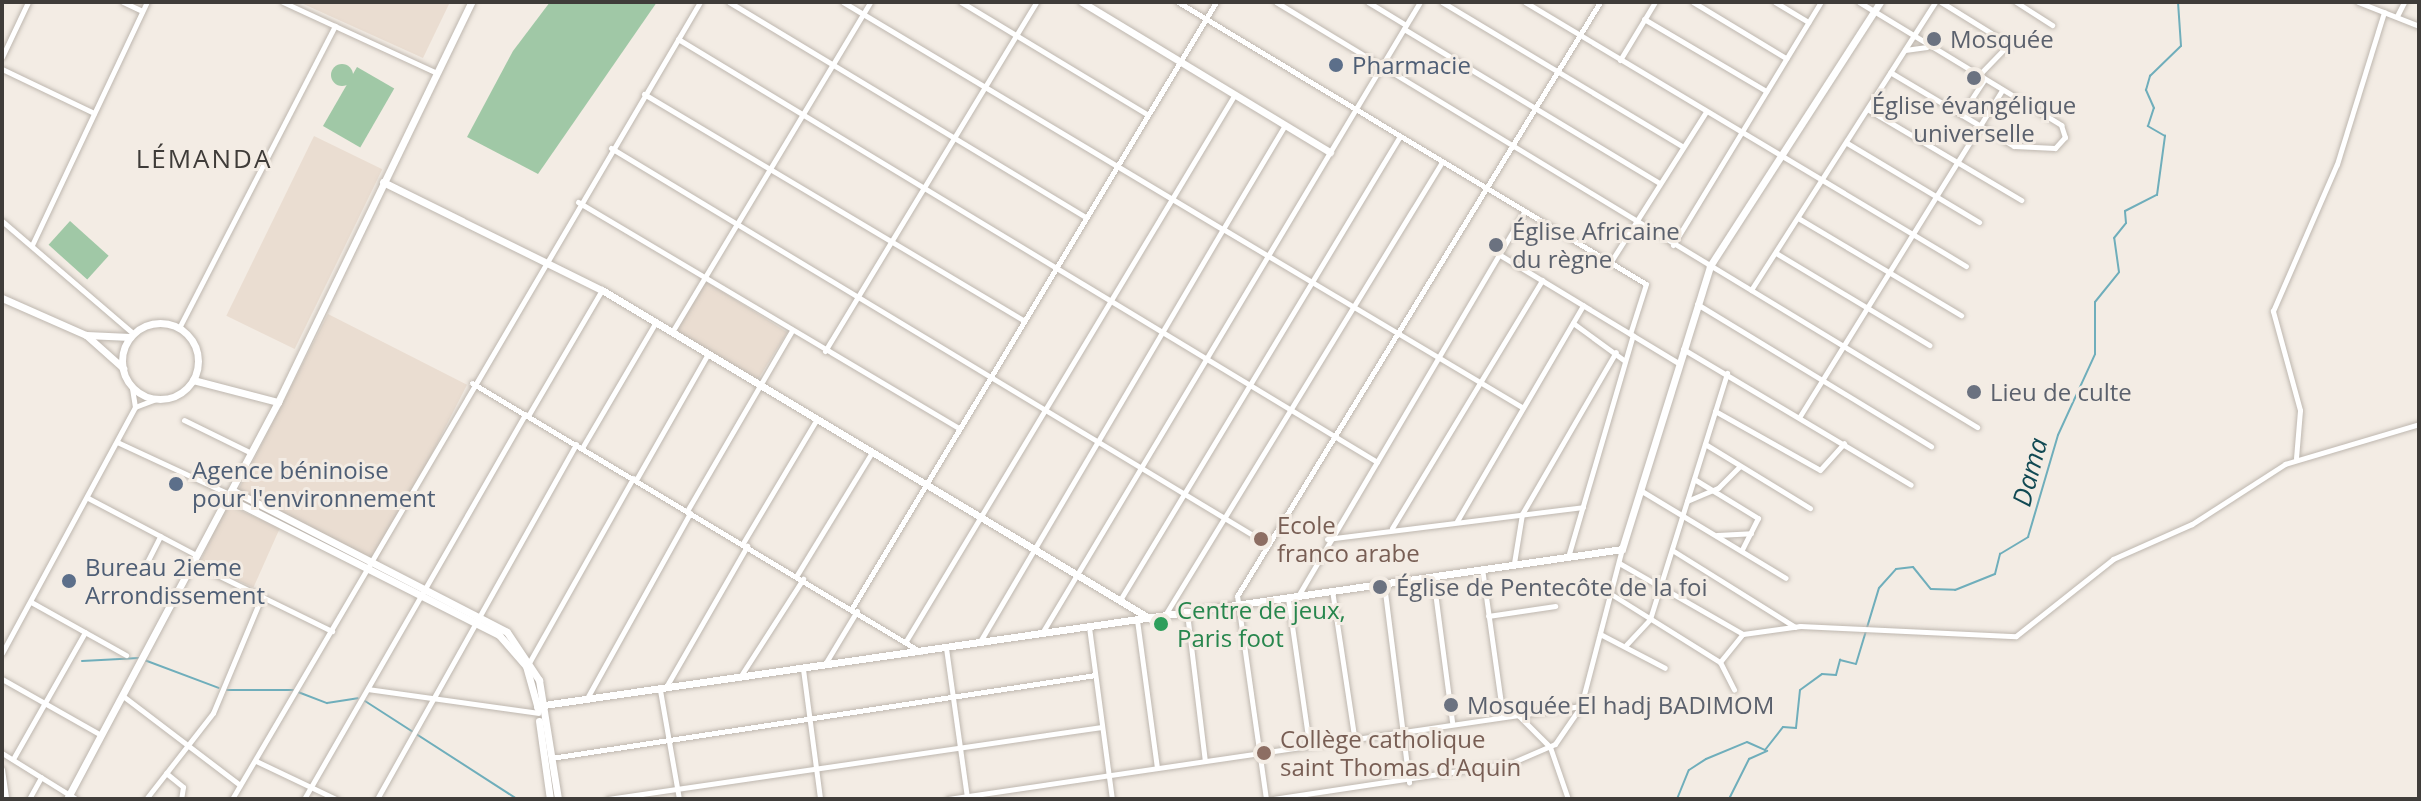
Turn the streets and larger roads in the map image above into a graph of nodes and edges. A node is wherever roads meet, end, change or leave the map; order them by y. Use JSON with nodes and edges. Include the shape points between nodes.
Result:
{"nodes":[{"id":1,"x":28,"y":2,"type":"edge"},
{"id":2,"x":123,"y":2,"type":"edge"},
{"id":3,"x":147,"y":2,"type":"edge"},
{"id":4,"x":283,"y":2,"type":"edge"},
{"id":5,"x":471,"y":2,"type":"edge"},
{"id":6,"x":700,"y":2,"type":"edge"},
{"id":7,"x":729,"y":2,"type":"edge"},
{"id":8,"x":843,"y":2,"type":"edge"},
{"id":9,"x":870,"y":2,"type":"edge"},
{"id":10,"x":961,"y":2,"type":"edge"},
{"id":11,"x":1036,"y":2,"type":"edge"},
{"id":12,"x":1082,"y":2,"type":"edge"},
{"id":13,"x":1178,"y":2,"type":"edge"},
{"id":14,"x":1216,"y":2,"type":"edge"},
{"id":15,"x":1276,"y":2,"type":"edge"},
{"id":16,"x":1368,"y":2,"type":"edge"},
{"id":17,"x":1420,"y":2,"type":"edge"},
{"id":18,"x":1442,"y":2,"type":"edge"},
{"id":19,"x":1525,"y":2,"type":"edge"},
{"id":20,"x":1600,"y":2,"type":"edge"},
{"id":21,"x":1655,"y":2,"type":"edge"},
{"id":22,"x":1693,"y":2,"type":"edge"},
{"id":23,"x":1775,"y":2,"type":"edge"},
{"id":24,"x":1821,"y":2,"type":"edge"},
{"id":25,"x":1859,"y":2,"type":"edge"},
{"id":26,"x":1935,"y":2,"type":"edge"},
{"id":27,"x":1941,"y":2,"type":"edge"},
{"id":28,"x":2016,"y":2,"type":"edge"},
{"id":29,"x":2358,"y":2,"type":"edge"},
{"id":30,"x":2404,"y":2,"type":"edge"},
{"id":31,"x":1878,"y":6,"type":"edge"},
{"id":32,"x":142,"y":11,"type":"junction"},
{"id":33,"x":2384,"y":12,"type":"junction"},
{"id":34,"x":863,"y":14,"type":"junction"},
{"id":35,"x":2397,"y":16,"type":"junction"},
{"id":36,"x":1206,"y":19,"type":"junction"},
{"id":37,"x":1644,"y":19,"type":"junction"},
{"id":38,"x":1808,"y":22,"type":"junction"},
{"id":39,"x":2052,"y":25,"type":"dead end"},
{"id":40,"x":335,"y":26,"type":"junction"},
{"id":41,"x":2419,"y":26,"type":"edge"},
{"id":42,"x":1405,"y":27,"type":"junction"},
{"id":43,"x":1016,"y":35,"type":"junction"},
{"id":44,"x":1579,"y":35,"type":"junction"},
{"id":45,"x":1913,"y":37,"type":"junction"},
{"id":46,"x":678,"y":39,"type":"junction"},
{"id":47,"x":1928,"y":47,"type":"junction"},
{"id":48,"x":1905,"y":50,"type":"junction"},
{"id":49,"x":2,"y":57,"type":"edge"},
{"id":50,"x":1786,"y":58,"type":"junction"},
{"id":51,"x":1620,"y":60,"type":"junction"},
{"id":52,"x":1180,"y":61,"type":"junction"},
{"id":53,"x":833,"y":64,"type":"junction"},
{"id":54,"x":1382,"y":65,"type":"junction"},
{"id":55,"x":2,"y":69,"type":"edge"},
{"id":56,"x":1890,"y":72,"type":"junction"},
{"id":57,"x":437,"y":73,"type":"junction"},
{"id":58,"x":1557,"y":73,"type":"junction"},
{"id":59,"x":1980,"y":78,"type":"junction"},
{"id":60,"x":985,"y":86,"type":"junction"},
{"id":61,"x":2002,"y":90,"type":"junction"},
{"id":62,"x":1766,"y":91,"type":"junction"},
{"id":63,"x":644,"y":94,"type":"junction"},
{"id":64,"x":1235,"y":94,"type":"junction"},
{"id":65,"x":1535,"y":108,"type":"junction"},
{"id":66,"x":1356,"y":109,"type":"junction"},
{"id":67,"x":1869,"y":110,"type":"junction"},
{"id":68,"x":1706,"y":112,"type":"junction"},
{"id":69,"x":94,"y":113,"type":"junction"},
{"id":70,"x":803,"y":114,"type":"junction"},
{"id":71,"x":1148,"y":115,"type":"junction"},
{"id":72,"x":1961,"y":115,"type":"junction"},
{"id":73,"x":1285,"y":125,"type":"junction"},
{"id":74,"x":1981,"y":127,"type":"junction"},
{"id":75,"x":1742,"y":134,"type":"junction"},
{"id":76,"x":1400,"y":136,"type":"junction"},
{"id":77,"x":954,"y":137,"type":"junction"},
{"id":78,"x":1847,"y":143,"type":"junction"},
{"id":79,"x":1512,"y":146,"type":"junction"},
{"id":80,"x":1683,"y":147,"type":"junction"},
{"id":81,"x":611,"y":148,"type":"junction"},
{"id":82,"x":1330,"y":152,"type":"junction"},
{"id":83,"x":1782,"y":157,"type":"junction"},
{"id":84,"x":1442,"y":162,"type":"junction"},
{"id":85,"x":1960,"y":162,"type":"junction"},
{"id":86,"x":1117,"y":166,"type":"junction"},
{"id":87,"x":769,"y":170,"type":"junction"},
{"id":88,"x":1823,"y":181,"type":"junction"},
{"id":89,"x":383,"y":182,"type":"junction"},
{"id":90,"x":1659,"y":183,"type":"junction"},
{"id":91,"x":924,"y":188,"type":"junction"},
{"id":92,"x":1486,"y":188,"type":"junction"},
{"id":93,"x":1937,"y":197,"type":"junction"},
{"id":94,"x":1173,"y":198,"type":"junction"},
{"id":95,"x":2021,"y":200,"type":"dead end"},
{"id":96,"x":578,"y":202,"type":"junction"},
{"id":97,"x":1525,"y":211,"type":"junction"},
{"id":98,"x":1086,"y":217,"type":"junction"},
{"id":99,"x":1798,"y":218,"type":"junction"},
{"id":100,"x":2,"y":221,"type":"edge"},
{"id":101,"x":1634,"y":221,"type":"junction"},
{"id":102,"x":1979,"y":222,"type":"dead end"},
{"id":103,"x":737,"y":223,"type":"junction"},
{"id":104,"x":1223,"y":229,"type":"junction"},
{"id":105,"x":1914,"y":235,"type":"junction"},
{"id":106,"x":890,"y":242,"type":"junction"},
{"id":107,"x":32,"y":245,"type":"junction"},
{"id":108,"x":1673,"y":245,"type":"junction"},
{"id":109,"x":1776,"y":253,"type":"junction"},
{"id":110,"x":1500,"y":255,"type":"junction"},
{"id":111,"x":1268,"y":256,"type":"junction"},
{"id":112,"x":545,"y":260,"type":"junction"},
{"id":113,"x":1610,"y":263,"type":"junction"},
{"id":114,"x":1710,"y":266,"type":"junction"},
{"id":115,"x":1966,"y":266,"type":"dead end"},
{"id":116,"x":1055,"y":267,"type":"junction"},
{"id":117,"x":1890,"y":273,"type":"junction"},
{"id":118,"x":705,"y":277,"type":"junction"},
{"id":119,"x":1542,"y":280,"type":"junction"},
{"id":120,"x":1312,"y":282,"type":"junction"},
{"id":121,"x":602,"y":290,"type":"junction"},
{"id":122,"x":1751,"y":290,"type":"junction"},
{"id":123,"x":858,"y":295,"type":"junction"},
{"id":124,"x":2,"y":298,"type":"edge"},
{"id":125,"x":1110,"y":301,"type":"junction"},
{"id":126,"x":1696,"y":303,"type":"junction"},
{"id":127,"x":1583,"y":305,"type":"junction"},
{"id":128,"x":1355,"y":308,"type":"junction"},
{"id":129,"x":1868,"y":309,"type":"junction"},
{"id":130,"x":1961,"y":315,"type":"dead end"},
{"id":131,"x":1023,"y":320,"type":"junction"},
{"id":132,"x":656,"y":322,"type":"junction"},
{"id":133,"x":1573,"y":323,"type":"junction"},
{"id":134,"x":179,"y":328,"type":"junction"},
{"id":135,"x":792,"y":331,"type":"junction"},
{"id":136,"x":672,"y":332,"type":"junction"},
{"id":137,"x":1162,"y":332,"type":"junction"},
{"id":138,"x":1398,"y":334,"type":"junction"},
{"id":139,"x":86,"y":335,"type":"junction"},
{"id":140,"x":1631,"y":335,"type":"junction"},
{"id":141,"x":132,"y":336,"type":"junction"},
{"id":142,"x":1929,"y":345,"type":"dead end"},
{"id":143,"x":1844,"y":346,"type":"junction"},
{"id":144,"x":1682,"y":348,"type":"junction"},
{"id":145,"x":825,"y":351,"type":"junction"},
{"id":146,"x":1616,"y":352,"type":"junction"},
{"id":147,"x":708,"y":354,"type":"junction"},
{"id":148,"x":1435,"y":357,"type":"junction"},
{"id":149,"x":1207,"y":359,"type":"junction"},
{"id":150,"x":1625,"y":361,"type":"junction"},
{"id":151,"x":1678,"y":363,"type":"junction"},
{"id":152,"x":198,"y":365,"type":"junction"},
{"id":153,"x":123,"y":368,"type":"junction"},
{"id":154,"x":1727,"y":373,"type":"junction"},
{"id":155,"x":990,"y":376,"type":"junction"},
{"id":156,"x":212,"y":379,"type":"junction"},
{"id":157,"x":193,"y":380,"type":"junction"},
{"id":158,"x":1823,"y":381,"type":"junction"},
{"id":159,"x":472,"y":383,"type":"junction"},
{"id":160,"x":1477,"y":384,"type":"junction"},
{"id":161,"x":761,"y":385,"type":"junction"},
{"id":162,"x":1249,"y":385,"type":"junction"},
{"id":163,"x":132,"y":387,"type":"junction"},
{"id":164,"x":156,"y":399,"type":"junction"},
{"id":165,"x":278,"y":402,"type":"junction"},
{"id":166,"x":135,"y":407,"type":"junction"},
{"id":167,"x":1522,"y":407,"type":"junction"},
{"id":168,"x":1045,"y":409,"type":"junction"},
{"id":169,"x":1293,"y":411,"type":"junction"},
{"id":170,"x":1715,"y":411,"type":"junction"},
{"id":171,"x":527,"y":415,"type":"junction"},
{"id":172,"x":1800,"y":416,"type":"junction"},
{"id":173,"x":817,"y":419,"type":"junction"},
{"id":174,"x":184,"y":420,"type":"dead end"},
{"id":175,"x":2419,"y":424,"type":"edge"},
{"id":176,"x":1977,"y":427,"type":"dead end"},
{"id":177,"x":958,"y":428,"type":"junction"},
{"id":178,"x":1335,"y":437,"type":"junction"},
{"id":179,"x":117,"y":442,"type":"junction"},
{"id":180,"x":1096,"y":442,"type":"junction"},
{"id":181,"x":1844,"y":443,"type":"junction"},
{"id":182,"x":576,"y":444,"type":"junction"},
{"id":183,"x":1705,"y":444,"type":"junction"},
{"id":184,"x":1931,"y":446,"type":"dead end"},
{"id":185,"x":582,"y":448,"type":"junction"},
{"id":186,"x":872,"y":452,"type":"junction"},
{"id":187,"x":251,"y":453,"type":"junction"},
{"id":188,"x":2295,"y":459,"type":"junction"},
{"id":189,"x":1377,"y":462,"type":"junction"},
{"id":190,"x":1740,"y":466,"type":"junction"},
{"id":191,"x":1141,"y":469,"type":"junction"},
{"id":192,"x":635,"y":479,"type":"junction"},
{"id":193,"x":1694,"y":479,"type":"junction"},
{"id":194,"x":924,"y":484,"type":"junction"},
{"id":195,"x":1911,"y":485,"type":"dead end"},
{"id":196,"x":1639,"y":489,"type":"junction"},
{"id":197,"x":1712,"y":490,"type":"junction"},
{"id":198,"x":1184,"y":493,"type":"junction"},
{"id":199,"x":230,"y":494,"type":"junction"},
{"id":200,"x":88,"y":498,"type":"junction"},
{"id":201,"x":1687,"y":501,"type":"junction"},
{"id":202,"x":1583,"y":507,"type":"junction"},
{"id":203,"x":1810,"y":508,"type":"dead end"},
{"id":204,"x":689,"y":512,"type":"junction"},
{"id":205,"x":1522,"y":514,"type":"junction"},
{"id":206,"x":1683,"y":514,"type":"junction"},
{"id":207,"x":979,"y":516,"type":"junction"},
{"id":208,"x":1227,"y":520,"type":"junction"},
{"id":209,"x":1456,"y":522,"type":"junction"},
{"id":210,"x":1392,"y":528,"type":"junction"},
{"id":211,"x":1752,"y":533,"type":"junction"},
{"id":212,"x":1717,"y":535,"type":"junction"},
{"id":213,"x":160,"y":536,"type":"junction"},
{"id":214,"x":1327,"y":539,"type":"junction"},
{"id":215,"x":745,"y":545,"type":"junction"},
{"id":216,"x":1269,"y":545,"type":"junction"},
{"id":217,"x":1033,"y":549,"type":"junction"},
{"id":218,"x":1622,"y":549,"type":"junction"},
{"id":219,"x":1672,"y":550,"type":"junction"},
{"id":220,"x":1742,"y":550,"type":"junction"},
{"id":221,"x":1568,"y":558,"type":"junction"},
{"id":222,"x":195,"y":559,"type":"junction"},
{"id":223,"x":1514,"y":563,"type":"junction"},
{"id":224,"x":1619,"y":563,"type":"junction"},
{"id":225,"x":369,"y":564,"type":"junction"},
{"id":226,"x":1482,"y":567,"type":"junction"},
{"id":227,"x":144,"y":568,"type":"dead end"},
{"id":228,"x":1077,"y":576,"type":"junction"},
{"id":229,"x":1433,"y":576,"type":"junction"},
{"id":230,"x":800,"y":577,"type":"junction"},
{"id":231,"x":1786,"y":578,"type":"dead end"},
{"id":232,"x":1661,"y":582,"type":"junction"},
{"id":233,"x":1384,"y":584,"type":"junction"},
{"id":234,"x":1332,"y":590,"type":"junction"},
{"id":235,"x":424,"y":591,"type":"junction"},
{"id":236,"x":1611,"y":594,"type":"junction"},
{"id":237,"x":262,"y":596,"type":"junction"},
{"id":238,"x":1293,"y":598,"type":"junction"},
{"id":239,"x":1119,"y":601,"type":"junction"},
{"id":240,"x":31,"y":602,"type":"junction"},
{"id":241,"x":1235,"y":606,"type":"junction"},
{"id":242,"x":1555,"y":606,"type":"dead end"},
{"id":243,"x":854,"y":610,"type":"junction"},
{"id":244,"x":1187,"y":613,"type":"junction"},
{"id":245,"x":1165,"y":616,"type":"junction"},
{"id":246,"x":1488,"y":616,"type":"junction"},
{"id":247,"x":479,"y":617,"type":"junction"},
{"id":248,"x":1149,"y":618,"type":"junction"},
{"id":249,"x":1650,"y":619,"type":"junction"},
{"id":250,"x":1137,"y":620,"type":"junction"},
{"id":251,"x":1089,"y":627,"type":"junction"},
{"id":252,"x":1795,"y":627,"type":"junction"},
{"id":253,"x":332,"y":631,"type":"junction"},
{"id":254,"x":85,"y":632,"type":"junction"},
{"id":255,"x":1042,"y":634,"type":"junction"},
{"id":256,"x":1600,"y":634,"type":"junction"},
{"id":257,"x":1743,"y":634,"type":"junction"},
{"id":258,"x":906,"y":641,"type":"junction"},
{"id":259,"x":980,"y":643,"type":"junction"},
{"id":260,"x":1626,"y":645,"type":"junction"},
{"id":261,"x":946,"y":648,"type":"junction"},
{"id":262,"x":921,"y":652,"type":"junction"},
{"id":263,"x":2,"y":653,"type":"edge"},
{"id":264,"x":126,"y":655,"type":"dead end"},
{"id":265,"x":530,"y":661,"type":"junction"},
{"id":266,"x":1720,"y":662,"type":"junction"},
{"id":267,"x":824,"y":665,"type":"junction"},
{"id":268,"x":1665,"y":668,"type":"dead end"},
{"id":269,"x":803,"y":669,"type":"junction"},
{"id":270,"x":1095,"y":675,"type":"junction"},
{"id":271,"x":739,"y":678,"type":"junction"},
{"id":272,"x":2,"y":679,"type":"edge"},
{"id":273,"x":368,"y":689,"type":"junction"},
{"id":274,"x":663,"y":689,"type":"junction"},
{"id":275,"x":1734,"y":690,"type":"dead end"},
{"id":276,"x":123,"y":696,"type":"junction"},
{"id":277,"x":951,"y":697,"type":"junction"},
{"id":278,"x":433,"y":700,"type":"junction"},
{"id":279,"x":585,"y":701,"type":"junction"},
{"id":280,"x":46,"y":703,"type":"junction"},
{"id":281,"x":1581,"y":706,"type":"junction"},
{"id":282,"x":539,"y":709,"type":"junction"},
{"id":283,"x":1519,"y":716,"type":"junction"},
{"id":284,"x":1503,"y":717,"type":"junction"},
{"id":285,"x":809,"y":719,"type":"junction"},
{"id":286,"x":1452,"y":722,"type":"junction"},
{"id":287,"x":1102,"y":727,"type":"junction"},
{"id":288,"x":1403,"y":730,"type":"junction"},
{"id":289,"x":102,"y":735,"type":"junction"},
{"id":290,"x":1354,"y":736,"type":"junction"},
{"id":291,"x":669,"y":740,"type":"junction"},
{"id":292,"x":1309,"y":743,"type":"junction"},
{"id":293,"x":190,"y":744,"type":"junction"},
{"id":294,"x":1550,"y":747,"type":"junction"},
{"id":295,"x":960,"y":748,"type":"junction"},
{"id":296,"x":2,"y":753,"type":"edge"},
{"id":297,"x":1257,"y":754,"type":"junction"},
{"id":298,"x":551,"y":758,"type":"junction"},
{"id":299,"x":13,"y":759,"type":"junction"},
{"id":300,"x":256,"y":761,"type":"junction"},
{"id":301,"x":1205,"y":761,"type":"junction"},
{"id":302,"x":815,"y":768,"type":"junction"},
{"id":303,"x":1157,"y":768,"type":"junction"},
{"id":304,"x":2,"y":769,"type":"edge"},
{"id":305,"x":166,"y":773,"type":"junction"},
{"id":306,"x":1108,"y":776,"type":"junction"},
{"id":307,"x":41,"y":777,"type":"junction"},
{"id":308,"x":1409,"y":782,"type":"junction"},
{"id":309,"x":240,"y":785,"type":"junction"},
{"id":310,"x":310,"y":787,"type":"junction"},
{"id":311,"x":677,"y":788,"type":"junction"},
{"id":312,"x":71,"y":798,"type":"edge"},
{"id":313,"x":967,"y":798,"type":"edge"},
{"id":314,"x":6,"y":799,"type":"edge"},
{"id":315,"x":29,"y":799,"type":"edge"},
{"id":316,"x":146,"y":799,"type":"edge"},
{"id":317,"x":181,"y":799,"type":"edge"},
{"id":318,"x":232,"y":799,"type":"edge"},
{"id":319,"x":304,"y":799,"type":"edge"},
{"id":320,"x":336,"y":799,"type":"edge"},
{"id":321,"x":377,"y":799,"type":"edge"},
{"id":322,"x":550,"y":799,"type":"edge"},
{"id":323,"x":558,"y":799,"type":"edge"},
{"id":324,"x":608,"y":799,"type":"edge"},
{"id":325,"x":679,"y":799,"type":"edge"},
{"id":326,"x":820,"y":799,"type":"edge"},
{"id":327,"x":948,"y":799,"type":"edge"},
{"id":328,"x":1112,"y":799,"type":"edge"},
{"id":329,"x":1266,"y":799,"type":"edge"},
{"id":330,"x":1273,"y":799,"type":"edge"},
{"id":331,"x":1568,"y":799,"type":"edge"}],
"edges":[{"from":1,"to":49,"type":"street"},
{"from":2,"to":32,"type":"street"},
{"from":3,"to":32,"type":"street"},
{"from":4,"to":40,"type":"street"},
{"from":5,"to":57,"type":"street"},
{"from":6,"to":46,"type":"street"},
{"from":7,"to":53,"type":"street"},
{"from":8,"to":34,"type":"street"},
{"from":9,"to":34,"type":"street"},
{"from":10,"to":43,"type":"street"},
{"from":11,"to":43,"type":"street"},
{"from":12,"to":52,"type":"street"},
{"from":13,"to":36,"type":"street"},
{"from":14,"to":36,"type":"street"},
{"from":15,"to":54,"type":"street"},
{"from":16,"to":42,"type":"street"},
{"from":17,"to":42,"type":"street"},
{"from":18,"to":58,"type":"street"},
{"from":19,"to":44,"type":"street"},
{"from":20,"to":44,"type":"street"},
{"from":21,"to":37,"type":"street"},
{"from":22,"to":50,"type":"street"},
{"from":23,"to":38,"type":"street"},
{"from":24,"to":38,"type":"street"},
{"from":25,"to":31,"type":"street"},
{"from":26,"to":45,"type":"street"},
{"from":27,"to":59,"type":"street","via":[[2009,44]]},
{"from":28,"to":39,"type":"street"},
{"from":29,"to":33,"type":"street"},
{"from":30,"to":35,"type":"street"},
{"from":31,"to":45,"type":"street"},
{"from":31,"to":83,"type":"street"},
{"from":32,"to":69,"type":"street"},
{"from":33,"to":35,"type":"street"},
{"from":33,"to":188,"type":"street","via":[[2337,164],[2273,311],[2301,418]]},
{"from":34,"to":53,"type":"street"},
{"from":34,"to":60,"type":"street"},
{"from":35,"to":41,"type":"street"},
{"from":36,"to":52,"type":"street"},
{"from":36,"to":66,"type":"street"},
{"from":37,"to":51,"type":"street"},
{"from":37,"to":62,"type":"street"},
{"from":38,"to":50,"type":"street"},
{"from":40,"to":57,"type":"street"},
{"from":40,"to":134,"type":"street"},
{"from":42,"to":54,"type":"street"},
{"from":42,"to":65,"type":"street"},
{"from":43,"to":60,"type":"street"},
{"from":43,"to":71,"type":"street"},
{"from":44,"to":51,"type":"street"},
{"from":44,"to":58,"type":"street"},
{"from":45,"to":47,"type":"street"},
{"from":45,"to":48,"type":"street"},
{"from":46,"to":63,"type":"street"},
{"from":46,"to":70,"type":"street"},
{"from":47,"to":48,"type":"street"},
{"from":47,"to":59,"type":"street"},
{"from":48,"to":56,"type":"street"},
{"from":50,"to":62,"type":"street"},
{"from":51,"to":68,"type":"street"},
{"from":52,"to":64,"type":"street"},
{"from":52,"to":71,"type":"street"},
{"from":53,"to":70,"type":"street"},
{"from":53,"to":77,"type":"street"},
{"from":54,"to":66,"type":"street"},
{"from":54,"to":79,"type":"street"},
{"from":55,"to":69,"type":"street"},
{"from":56,"to":67,"type":"street"},
{"from":56,"to":72,"type":"street"},
{"from":57,"to":89,"type":"street"},
{"from":58,"to":65,"type":"street"},
{"from":58,"to":80,"type":"street"},
{"from":59,"to":61,"type":"street"},
{"from":59,"to":72,"type":"street"},
{"from":60,"to":77,"type":"street"},
{"from":60,"to":86,"type":"street"},
{"from":61,"to":74,"type":"street"},
{"from":61,"to":74,"type":"street","via":[[2061,125],[2063,143],[2018,147]]},
{"from":62,"to":75,"type":"street"},
{"from":63,"to":81,"type":"street"},
{"from":63,"to":87,"type":"street"},
{"from":64,"to":73,"type":"street"},
{"from":64,"to":94,"type":"street"},
{"from":65,"to":79,"type":"street"},
{"from":65,"to":90,"type":"street"},
{"from":66,"to":76,"type":"street"},
{"from":66,"to":82,"type":"street"},
{"from":67,"to":78,"type":"street"},
{"from":67,"to":85,"type":"street"},
{"from":68,"to":75,"type":"street"},
{"from":68,"to":80,"type":"street"},
{"from":69,"to":107,"type":"street"},
{"from":70,"to":87,"type":"street"},
{"from":70,"to":91,"type":"street"},
{"from":71,"to":86,"type":"street"},
{"from":72,"to":74,"type":"street"},
{"from":73,"to":82,"type":"street"},
{"from":73,"to":104,"type":"street"},
{"from":74,"to":85,"type":"street"},
{"from":75,"to":83,"type":"street"},
{"from":75,"to":108,"type":"street"},
{"from":76,"to":84,"type":"street"},
{"from":76,"to":120,"type":"street"},
{"from":77,"to":91,"type":"street"},
{"from":77,"to":98,"type":"street"},
{"from":78,"to":88,"type":"street"},
{"from":78,"to":93,"type":"street"},
{"from":79,"to":92,"type":"street"},
{"from":79,"to":101,"type":"street"},
{"from":80,"to":90,"type":"street"},
{"from":81,"to":96,"type":"street"},
{"from":81,"to":103,"type":"street"},
{"from":82,"to":111,"type":"street"},
{"from":83,"to":88,"type":"street"},
{"from":83,"to":114,"type":"street"},
{"from":84,"to":92,"type":"street"},
{"from":84,"to":128,"type":"street"},
{"from":85,"to":93,"type":"street"},
{"from":85,"to":95,"type":"street"},
{"from":86,"to":94,"type":"street"},
{"from":86,"to":98,"type":"street"},
{"from":87,"to":103,"type":"street"},
{"from":87,"to":106,"type":"street"},
{"from":88,"to":99,"type":"street"},
{"from":88,"to":105,"type":"street"},
{"from":89,"to":112,"type":"street"},
{"from":89,"to":165,"type":"street"},
{"from":90,"to":101,"type":"street"},
{"from":91,"to":106,"type":"street"},
{"from":91,"to":116,"type":"street"},
{"from":92,"to":97,"type":"street"},
{"from":92,"to":138,"type":"street"},
{"from":93,"to":102,"type":"street"},
{"from":93,"to":105,"type":"street"},
{"from":94,"to":104,"type":"street"},
{"from":94,"to":125,"type":"street"},
{"from":96,"to":112,"type":"street"},
{"from":96,"to":118,"type":"street"},
{"from":97,"to":110,"type":"street"},
{"from":97,"to":113,"type":"street"},
{"from":98,"to":116,"type":"street"},
{"from":99,"to":109,"type":"street"},
{"from":99,"to":117,"type":"street"},
{"from":100,"to":107,"type":"street"},
{"from":101,"to":108,"type":"street"},
{"from":101,"to":113,"type":"street"},
{"from":103,"to":118,"type":"street"},
{"from":103,"to":123,"type":"street"},
{"from":104,"to":111,"type":"street"},
{"from":104,"to":137,"type":"street"},
{"from":105,"to":115,"type":"street"},
{"from":105,"to":117,"type":"street"},
{"from":106,"to":123,"type":"street"},
{"from":106,"to":131,"type":"street"},
{"from":107,"to":141,"type":"street"},
{"from":108,"to":114,"type":"street"},
{"from":109,"to":122,"type":"street"},
{"from":109,"to":129,"type":"street"},
{"from":110,"to":119,"type":"street"},
{"from":110,"to":148,"type":"street"},
{"from":111,"to":120,"type":"street"},
{"from":111,"to":149,"type":"street"},
{"from":112,"to":121,"type":"street"},
{"from":112,"to":159,"type":"street"},
{"from":113,"to":140,"type":"street","via":[[1648,286]]},
{"from":114,"to":122,"type":"street"},
{"from":114,"to":126,"type":"street"},
{"from":116,"to":125,"type":"street"},
{"from":116,"to":131,"type":"street"},
{"from":117,"to":129,"type":"street"},
{"from":117,"to":130,"type":"street"},
{"from":118,"to":135,"type":"street"},
{"from":118,"to":136,"type":"street"},
{"from":119,"to":127,"type":"street"},
{"from":119,"to":160,"type":"street"},
{"from":120,"to":128,"type":"street"},
{"from":120,"to":162,"type":"street"},
{"from":121,"to":132,"type":"street"},
{"from":121,"to":171,"type":"street"},
{"from":122,"to":143,"type":"street"},
{"from":123,"to":145,"type":"street"},
{"from":123,"to":155,"type":"street"},
{"from":124,"to":139,"type":"street"},
{"from":125,"to":137,"type":"street"},
{"from":125,"to":168,"type":"street"},
{"from":126,"to":144,"type":"street"},
{"from":126,"to":158,"type":"street"},
{"from":127,"to":133,"type":"street"},
{"from":127,"to":140,"type":"street"},
{"from":128,"to":138,"type":"street"},
{"from":128,"to":169,"type":"street"},
{"from":129,"to":142,"type":"street"},
{"from":129,"to":143,"type":"street"},
{"from":131,"to":155,"type":"street"},
{"from":132,"to":136,"type":"street"},
{"from":132,"to":185,"type":"street"},
{"from":133,"to":146,"type":"street"},
{"from":133,"to":167,"type":"street"},
{"from":134,"to":141,"type":"street","via":[[155,323]]},
{"from":134,"to":152,"type":"street","via":[[194,344]]},
{"from":135,"to":145,"type":"street"},
{"from":135,"to":161,"type":"street"},
{"from":136,"to":147,"type":"street"},
{"from":137,"to":149,"type":"street"},
{"from":137,"to":180,"type":"street"},
{"from":138,"to":148,"type":"street"},
{"from":138,"to":178,"type":"street"},
{"from":139,"to":141,"type":"street"},
{"from":139,"to":153,"type":"street"},
{"from":140,"to":150,"type":"street"},
{"from":140,"to":151,"type":"street"},
{"from":141,"to":153,"type":"street"},
{"from":143,"to":158,"type":"street"},
{"from":143,"to":176,"type":"street"},
{"from":144,"to":151,"type":"street"},
{"from":144,"to":154,"type":"street"},
{"from":145,"to":177,"type":"street"},
{"from":146,"to":150,"type":"street"},
{"from":146,"to":205,"type":"street"},
{"from":147,"to":161,"type":"street"},
{"from":147,"to":192,"type":"street"},
{"from":148,"to":160,"type":"street"},
{"from":148,"to":189,"type":"street"},
{"from":149,"to":162,"type":"street"},
{"from":149,"to":191,"type":"street"},
{"from":150,"to":202,"type":"street"},
{"from":151,"to":196,"type":"street"},
{"from":152,"to":156,"type":"street"},
{"from":152,"to":157,"type":"street"},
{"from":153,"to":163,"type":"street"},
{"from":154,"to":170,"type":"street"},
{"from":154,"to":172,"type":"street"},
{"from":155,"to":168,"type":"street"},
{"from":155,"to":177,"type":"street"},
{"from":156,"to":157,"type":"street"},
{"from":156,"to":165,"type":"street"},
{"from":157,"to":164,"type":"street","via":[[177,395]]},
{"from":158,"to":172,"type":"street"},
{"from":158,"to":184,"type":"street"},
{"from":159,"to":171,"type":"street"},
{"from":159,"to":225,"type":"street"},
{"from":160,"to":167,"type":"street"},
{"from":160,"to":210,"type":"street"},
{"from":161,"to":173,"type":"street"},
{"from":161,"to":204,"type":"street"},
{"from":162,"to":169,"type":"street"},
{"from":162,"to":198,"type":"street"},
{"from":163,"to":164,"type":"street"},
{"from":163,"to":166,"type":"street"},
{"from":164,"to":166,"type":"street"},
{"from":165,"to":187,"type":"street"},
{"from":166,"to":179,"type":"street"},
{"from":167,"to":209,"type":"street"},
{"from":168,"to":180,"type":"street"},
{"from":168,"to":207,"type":"street"},
{"from":169,"to":178,"type":"street"},
{"from":169,"to":208,"type":"street"},
{"from":170,"to":181,"type":"street","via":[[1820,470]]},
{"from":170,"to":183,"type":"street"},
{"from":171,"to":182,"type":"street"},
{"from":171,"to":235,"type":"street"},
{"from":172,"to":181,"type":"street"},
{"from":173,"to":186,"type":"street"},
{"from":173,"to":215,"type":"street"},
{"from":174,"to":187,"type":"street"},
{"from":175,"to":188,"type":"street"},
{"from":177,"to":194,"type":"street"},
{"from":178,"to":189,"type":"street"},
{"from":178,"to":216,"type":"street"},
{"from":179,"to":199,"type":"street"},
{"from":179,"to":200,"type":"street"},
{"from":180,"to":191,"type":"street"},
{"from":180,"to":217,"type":"street"},
{"from":181,"to":195,"type":"street"},
{"from":182,"to":185,"type":"street"},
{"from":182,"to":247,"type":"street"},
{"from":183,"to":190,"type":"street"},
{"from":183,"to":193,"type":"street"},
{"from":185,"to":192,"type":"street"},
{"from":186,"to":194,"type":"street"},
{"from":186,"to":230,"type":"street"},
{"from":187,"to":199,"type":"street"},
{"from":188,"to":252,"type":"street","via":[[2192,524],[2113,559],[2016,636]]},
{"from":189,"to":214,"type":"street"},
{"from":190,"to":197,"type":"street"},
{"from":190,"to":203,"type":"street"},
{"from":191,"to":198,"type":"street"},
{"from":191,"to":228,"type":"street"},
{"from":192,"to":204,"type":"street"},
{"from":192,"to":265,"type":"street"},
{"from":193,"to":197,"type":"street"},
{"from":193,"to":201,"type":"street"},
{"from":194,"to":207,"type":"street"},
{"from":194,"to":243,"type":"street"},
{"from":196,"to":206,"type":"street"},
{"from":196,"to":218,"type":"street"},
{"from":197,"to":201,"type":"street"},
{"from":197,"to":211,"type":"street","via":[[1758,518]]},
{"from":198,"to":208,"type":"street"},
{"from":198,"to":239,"type":"street"},
{"from":199,"to":222,"type":"street"},
{"from":199,"to":225,"type":"street"},
{"from":200,"to":213,"type":"street"},
{"from":200,"to":240,"type":"street"},
{"from":201,"to":206,"type":"street"},
{"from":202,"to":205,"type":"street"},
{"from":202,"to":221,"type":"street"},
{"from":204,"to":215,"type":"street"},
{"from":204,"to":279,"type":"street"},
{"from":205,"to":209,"type":"street"},
{"from":205,"to":223,"type":"street"},
{"from":206,"to":212,"type":"street"},
{"from":206,"to":219,"type":"street"},
{"from":207,"to":217,"type":"street"},
{"from":207,"to":258,"type":"street"},
{"from":208,"to":216,"type":"street"},
{"from":208,"to":245,"type":"street"},
{"from":209,"to":210,"type":"street"},
{"from":210,"to":214,"type":"street"},
{"from":211,"to":212,"type":"street"},
{"from":211,"to":220,"type":"street"},
{"from":212,"to":220,"type":"street"},
{"from":213,"to":222,"type":"street"},
{"from":213,"to":227,"type":"street"},
{"from":214,"to":238,"type":"street"},
{"from":215,"to":230,"type":"street"},
{"from":215,"to":274,"type":"street"},
{"from":216,"to":241,"type":"street"},
{"from":217,"to":228,"type":"street"},
{"from":217,"to":259,"type":"street"},
{"from":218,"to":221,"type":"street"},
{"from":218,"to":224,"type":"street"},
{"from":219,"to":232,"type":"street"},
{"from":219,"to":252,"type":"street"},
{"from":220,"to":231,"type":"street"},
{"from":221,"to":223,"type":"street"},
{"from":222,"to":237,"type":"street"},
{"from":222,"to":276,"type":"street"},
{"from":223,"to":226,"type":"street"},
{"from":224,"to":232,"type":"street"},
{"from":224,"to":236,"type":"street"},
{"from":225,"to":235,"type":"street"},
{"from":225,"to":253,"type":"street"},
{"from":226,"to":229,"type":"street"},
{"from":226,"to":246,"type":"street"},
{"from":228,"to":239,"type":"street"},
{"from":228,"to":255,"type":"street"},
{"from":229,"to":233,"type":"street"},
{"from":229,"to":286,"type":"street"},
{"from":230,"to":243,"type":"street"},
{"from":230,"to":271,"type":"street"},
{"from":232,"to":249,"type":"street"},
{"from":232,"to":257,"type":"street"},
{"from":233,"to":234,"type":"street"},
{"from":233,"to":288,"type":"street"},
{"from":234,"to":238,"type":"street"},
{"from":234,"to":290,"type":"street"},
{"from":235,"to":247,"type":"street"},
{"from":235,"to":273,"type":"street"},
{"from":236,"to":249,"type":"street"},
{"from":236,"to":256,"type":"street"},
{"from":237,"to":253,"type":"street"},
{"from":237,"to":293,"type":"street","via":[[216,705]]},
{"from":238,"to":241,"type":"street"},
{"from":238,"to":292,"type":"street"},
{"from":239,"to":248,"type":"street"},
{"from":240,"to":254,"type":"street"},
{"from":240,"to":263,"type":"street"},
{"from":241,"to":244,"type":"street"},
{"from":241,"to":297,"type":"street"},
{"from":242,"to":246,"type":"street"},
{"from":243,"to":258,"type":"street"},
{"from":243,"to":267,"type":"street"},
{"from":244,"to":245,"type":"street"},
{"from":244,"to":301,"type":"street"},
{"from":245,"to":248,"type":"street"},
{"from":246,"to":284,"type":"street"},
{"from":247,"to":265,"type":"street"},
{"from":247,"to":278,"type":"street"},
{"from":247,"to":282,"type":"street","via":[[519,655]]},
{"from":248,"to":250,"type":"street"},
{"from":249,"to":260,"type":"street"},
{"from":249,"to":266,"type":"street"},
{"from":250,"to":251,"type":"street"},
{"from":250,"to":303,"type":"street"},
{"from":251,"to":255,"type":"street"},
{"from":251,"to":270,"type":"street"},
{"from":252,"to":257,"type":"street"},
{"from":253,"to":300,"type":"street"},
{"from":254,"to":264,"type":"street"},
{"from":254,"to":280,"type":"street"},
{"from":255,"to":259,"type":"street"},
{"from":256,"to":260,"type":"street"},
{"from":256,"to":281,"type":"street"},
{"from":257,"to":266,"type":"street"},
{"from":258,"to":262,"type":"street"},
{"from":259,"to":261,"type":"street"},
{"from":260,"to":268,"type":"street"},
{"from":261,"to":262,"type":"street"},
{"from":261,"to":277,"type":"street"},
{"from":262,"to":267,"type":"street"},
{"from":265,"to":282,"type":"street"},
{"from":266,"to":275,"type":"street"},
{"from":267,"to":269,"type":"street"},
{"from":269,"to":271,"type":"street"},
{"from":269,"to":285,"type":"street"},
{"from":270,"to":277,"type":"street"},
{"from":270,"to":287,"type":"street"},
{"from":271,"to":274,"type":"street"},
{"from":272,"to":280,"type":"street"},
{"from":273,"to":278,"type":"street"},
{"from":273,"to":310,"type":"street"},
{"from":274,"to":279,"type":"street"},
{"from":274,"to":291,"type":"street"},
{"from":276,"to":289,"type":"street"},
{"from":276,"to":293,"type":"street"},
{"from":277,"to":285,"type":"street"},
{"from":277,"to":295,"type":"street"},
{"from":278,"to":282,"type":"street"},
{"from":278,"to":321,"type":"street"},
{"from":279,"to":282,"type":"street"},
{"from":280,"to":289,"type":"street"},
{"from":280,"to":299,"type":"street"},
{"from":281,"to":283,"type":"street"},
{"from":281,"to":294,"type":"street"},
{"from":282,"to":298,"type":"street"},
{"from":282,"to":322,"type":"street"},
{"from":283,"to":284,"type":"street"},
{"from":283,"to":294,"type":"street"},
{"from":284,"to":286,"type":"street"},
{"from":285,"to":291,"type":"street"},
{"from":285,"to":302,"type":"street"},
{"from":286,"to":288,"type":"street"},
{"from":287,"to":295,"type":"street"},
{"from":287,"to":306,"type":"street"},
{"from":288,"to":290,"type":"street"},
{"from":288,"to":308,"type":"street"},
{"from":289,"to":312,"type":"street"},
{"from":290,"to":292,"type":"street"},
{"from":291,"to":298,"type":"street"},
{"from":291,"to":311,"type":"street"},
{"from":292,"to":297,"type":"street"},
{"from":293,"to":305,"type":"street"},
{"from":293,"to":309,"type":"street"},
{"from":294,"to":308,"type":"street","via":[[1511,763]]},
{"from":294,"to":331,"type":"street"},
{"from":295,"to":302,"type":"street"},
{"from":295,"to":313,"type":"street"},
{"from":296,"to":299,"type":"street"},
{"from":297,"to":301,"type":"street"},
{"from":297,"to":329,"type":"street"},
{"from":298,"to":323,"type":"street"},
{"from":299,"to":307,"type":"street"},
{"from":300,"to":309,"type":"street"},
{"from":300,"to":310,"type":"street"},
{"from":301,"to":303,"type":"street"},
{"from":302,"to":311,"type":"street"},
{"from":302,"to":326,"type":"street"},
{"from":303,"to":306,"type":"street"},
{"from":304,"to":314,"type":"street"},
{"from":305,"to":316,"type":"street"},
{"from":305,"to":317,"type":"street","via":[[183,787]]},
{"from":306,"to":313,"type":"street"},
{"from":306,"to":328,"type":"street"},
{"from":307,"to":312,"type":"street"},
{"from":307,"to":315,"type":"street"},
{"from":308,"to":330,"type":"street"},
{"from":309,"to":318,"type":"street"},
{"from":310,"to":319,"type":"street"},
{"from":310,"to":320,"type":"street"},
{"from":311,"to":324,"type":"street"},
{"from":311,"to":325,"type":"street"},
{"from":313,"to":327,"type":"street"}]}
